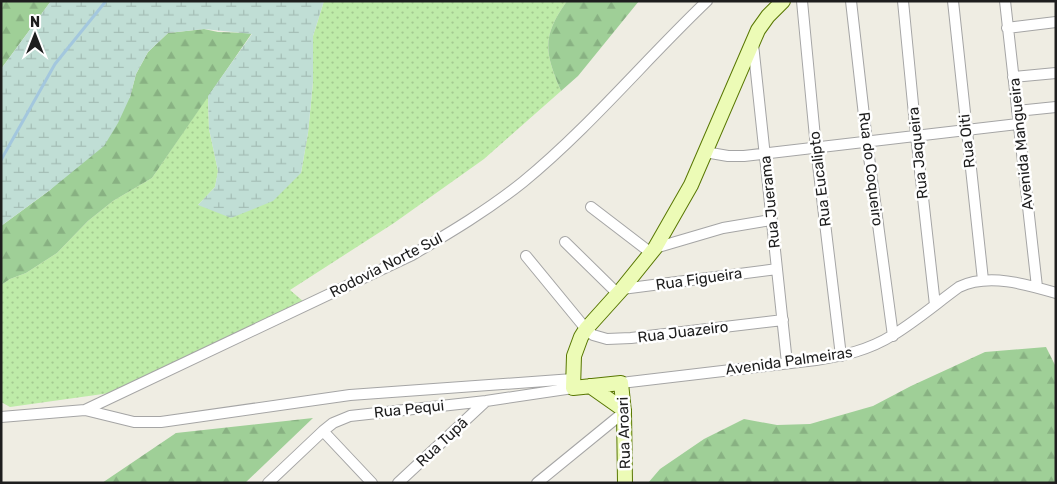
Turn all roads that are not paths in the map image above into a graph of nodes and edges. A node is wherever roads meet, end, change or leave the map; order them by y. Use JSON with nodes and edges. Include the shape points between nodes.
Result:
{"nodes":[{"id":1,"x":707,"y":1,"type":"edge"},
{"id":2,"x":783,"y":1,"type":"edge"},
{"id":3,"x":802,"y":1,"type":"edge"},
{"id":4,"x":851,"y":1,"type":"edge"},
{"id":5,"x":903,"y":1,"type":"edge"},
{"id":6,"x":953,"y":1,"type":"edge"},
{"id":7,"x":1005,"y":1,"type":"edge"},
{"id":8,"x":1056,"y":22,"type":"edge"},
{"id":9,"x":1008,"y":28,"type":"junction"},
{"id":10,"x":752,"y":40,"type":"junction"},
{"id":11,"x":1056,"y":73,"type":"edge"},
{"id":12,"x":1014,"y":77,"type":"junction"},
{"id":13,"x":1056,"y":107,"type":"edge"},
{"id":14,"x":1017,"y":111,"type":"junction"},
{"id":15,"x":1018,"y":124,"type":"junction"},
{"id":16,"x":966,"y":129,"type":"junction"},
{"id":17,"x":916,"y":135,"type":"junction"},
{"id":18,"x":866,"y":142,"type":"junction"},
{"id":19,"x":816,"y":148,"type":"junction"},
{"id":20,"x":705,"y":152,"type":"junction"},
{"id":21,"x":764,"y":154,"type":"junction"},
{"id":22,"x":591,"y":207,"type":"dead end"},
{"id":23,"x":771,"y":220,"type":"junction"},
{"id":24,"x":565,"y":242,"type":"dead end"},
{"id":25,"x":653,"y":251,"type":"junction"},
{"id":26,"x":526,"y":256,"type":"dead end"},
{"id":27,"x":777,"y":269,"type":"junction"},
{"id":28,"x":983,"y":280,"type":"junction"},
{"id":29,"x":1037,"y":287,"type":"junction"},
{"id":30,"x":620,"y":291,"type":"junction"},
{"id":31,"x":1056,"y":293,"type":"edge"},
{"id":32,"x":935,"y":305,"type":"junction"},
{"id":33,"x":783,"y":320,"type":"junction"},
{"id":34,"x":586,"y":329,"type":"junction"},
{"id":35,"x":893,"y":336,"type":"junction"},
{"id":36,"x":841,"y":356,"type":"junction"},
{"id":37,"x":787,"y":364,"type":"junction"},
{"id":38,"x":573,"y":383,"type":"junction"},
{"id":39,"x":621,"y":383,"type":"junction"},
{"id":40,"x":590,"y":386,"type":"junction"},
{"id":41,"x":486,"y":401,"type":"junction"},
{"id":42,"x":85,"y":410,"type":"junction"},
{"id":43,"x":624,"y":411,"type":"junction"},
{"id":44,"x":1,"y":418,"type":"edge"},
{"id":45,"x":324,"y":431,"type":"junction"},
{"id":46,"x":268,"y":483,"type":"edge"},
{"id":47,"x":372,"y":483,"type":"edge"},
{"id":48,"x":398,"y":483,"type":"edge"},
{"id":49,"x":537,"y":483,"type":"edge"},
{"id":50,"x":625,"y":483,"type":"edge"}],
"edges":[{"from":1,"to":42,"type":"street","name":"Rodovia Norte Sul","via":[[588,123],[493,205],[455,230],[412,255]]},
{"from":2,"to":10,"type":"street","via":[[762,23]]},
{"from":3,"to":19,"type":"street","name":"Rua Eucalipto"},
{"from":4,"to":18,"type":"street","name":"Rua do Coqueiro"},
{"from":5,"to":17,"type":"street","name":"Rua Jaqueira"},
{"from":6,"to":16,"type":"street","name":"Rua Oiti"},
{"from":7,"to":9,"type":"street","name":"Avenida Mangueira"},
{"from":8,"to":9,"type":"street"},
{"from":9,"to":12,"type":"street","name":"Avenida Mangueira"},
{"from":10,"to":20,"type":"street"},
{"from":10,"to":21,"type":"street","name":"Rua Juerama"},
{"from":11,"to":12,"type":"street"},
{"from":12,"to":14,"type":"street","name":"Avenida Mangueira"},
{"from":13,"to":14,"type":"street"},
{"from":14,"to":15,"type":"street","name":"Avenida Mangueira"},
{"from":15,"to":16,"type":"street"},
{"from":15,"to":29,"type":"street","name":"Avenida Mangueira"},
{"from":16,"to":17,"type":"street"},
{"from":16,"to":28,"type":"street","name":"Rua Oiti"},
{"from":17,"to":18,"type":"street"},
{"from":17,"to":32,"type":"street","name":"Rua Jaqueira"},
{"from":18,"to":19,"type":"street"},
{"from":18,"to":35,"type":"street","name":"Rua do Coqueiro"},
{"from":19,"to":21,"type":"street"},
{"from":19,"to":36,"type":"street","name":"Rua Eucalipto"},
{"from":20,"to":21,"type":"street","via":[[735,156]]},
{"from":20,"to":25,"type":"street","via":[[691,185]]},
{"from":21,"to":23,"type":"street","name":"Rua Juerama"},
{"from":22,"to":25,"type":"street"},
{"from":23,"to":25,"type":"street","via":[[723,228]]},
{"from":23,"to":27,"type":"street","name":"Rua Juerama"},
{"from":24,"to":30,"type":"street"},
{"from":25,"to":30,"type":"street"},
{"from":26,"to":34,"type":"street"},
{"from":27,"to":30,"type":"street","name":"Rua Figueira"},
{"from":27,"to":33,"type":"street","name":"Rua Juerama"},
{"from":28,"to":29,"type":"street","name":"Avenida Palmeiras"},
{"from":28,"to":32,"type":"street","name":"Avenida Palmeiras","via":[[959,287]]},
{"from":29,"to":31,"type":"street","name":"Avenida Palmeiras"},
{"from":30,"to":34,"type":"street"},
{"from":32,"to":35,"type":"street","name":"Avenida Palmeiras"},
{"from":33,"to":34,"type":"street","name":"Rua Juazeiro","via":[[631,338],[607,339]]},
{"from":33,"to":37,"type":"street","name":"Rua Juerama"},
{"from":34,"to":38,"type":"street","via":[[576,346]]},
{"from":35,"to":36,"type":"street","name":"Avenida Palmeiras"},
{"from":36,"to":37,"type":"street","name":"Avenida Palmeiras"},
{"from":37,"to":39,"type":"street","name":"Avenida Palmeiras"},
{"from":38,"to":39,"type":"street","via":[[610,376]]},
{"from":38,"to":40,"type":"street"},
{"from":38,"to":41,"type":"street","name":"Rua Pequi"},
{"from":38,"to":42,"type":"street","via":[[350,395],[161,422],[134,422]]},
{"from":39,"to":40,"type":"street"},
{"from":39,"to":43,"type":"street","name":"Rua Aroari"},
{"from":40,"to":43,"type":"street"},
{"from":41,"to":45,"type":"street","name":"Rua Pequi","via":[[350,416]]},
{"from":41,"to":48,"type":"street","name":"Rua Tupã"},
{"from":42,"to":44,"type":"street","name":"Rodovia Norte Sul"},
{"from":43,"to":49,"type":"street"},
{"from":43,"to":50,"type":"street","name":"Rua Aroari"},
{"from":45,"to":46,"type":"street","name":"Rua Pequi"},
{"from":45,"to":47,"type":"street"}]}
